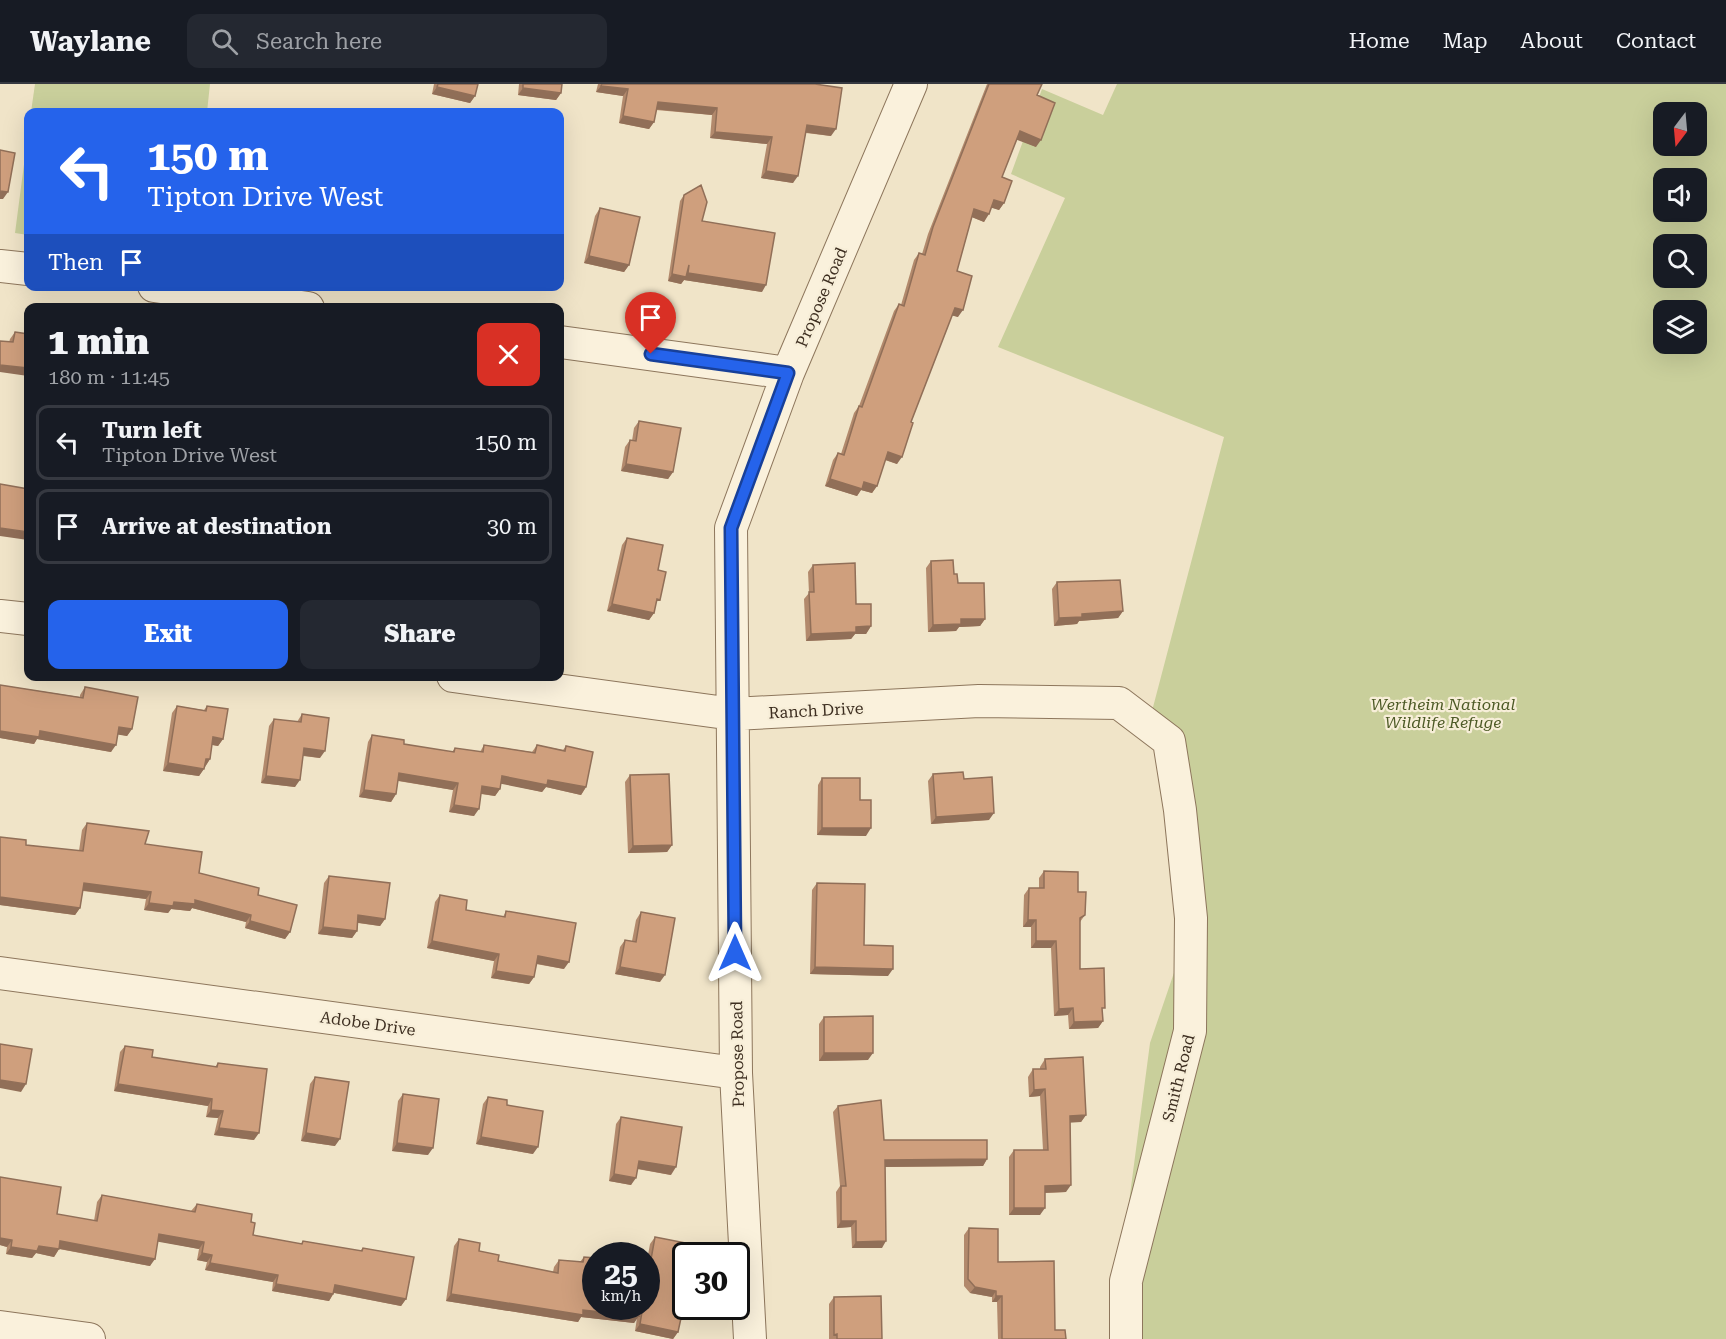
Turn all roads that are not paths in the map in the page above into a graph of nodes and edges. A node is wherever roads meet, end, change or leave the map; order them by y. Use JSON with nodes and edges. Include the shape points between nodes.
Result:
{"nodes":[{"id":1,"x":911,"y":84,"type":"edge"},
{"id":2,"x":0,"y":266,"type":"edge"},
{"id":3,"x":24,"y":269,"type":"edge"},
{"id":4,"x":189,"y":291,"type":"edge"},
{"id":5,"x":273,"y":303,"type":"edge"},
{"id":6,"x":564,"y":343,"type":"edge"},
{"id":7,"x":788,"y":373,"type":"junction"},
{"id":8,"x":0,"y":616,"type":"edge"},
{"id":9,"x":24,"y":619,"type":"edge"},
{"id":10,"x":490,"y":681,"type":"edge"},
{"id":11,"x":733,"y":714,"type":"junction"},
{"id":12,"x":1169,"y":741,"type":"joint"},
{"id":13,"x":0,"y":973,"type":"edge"},
{"id":14,"x":736,"y":1073,"type":"junction"},
{"id":15,"x":0,"y":1327,"type":"edge"},
{"id":16,"x":89,"y":1339,"type":"edge"},
{"id":17,"x":750,"y":1339,"type":"edge"},
{"id":18,"x":1126,"y":1339,"type":"edge"}],
"edges":[{"from":1,"to":7,"type":"street","name":"Propose Road"},
{"from":2,"to":3,"type":"street"},
{"from":4,"to":5,"type":"street"},
{"from":6,"to":7,"type":"street"},
{"from":7,"to":11,"type":"street","name":"Propose Road","via":[[731,528]]},
{"from":8,"to":9,"type":"street"},
{"from":10,"to":11,"type":"street","name":"Ranch Drive"},
{"from":11,"to":12,"type":"street","name":"Ranch Drive","via":[[979,701],[1119,703]]},
{"from":11,"to":14,"type":"street","name":"Propose Road"},
{"from":12,"to":18,"type":"street","name":"Smith Road","via":[[1191,918],[1190,1031],[1126,1281]]},
{"from":13,"to":14,"type":"street","name":"Adobe Drive"},
{"from":14,"to":17,"type":"street","name":"Propose Road"},
{"from":15,"to":16,"type":"street"}]}
